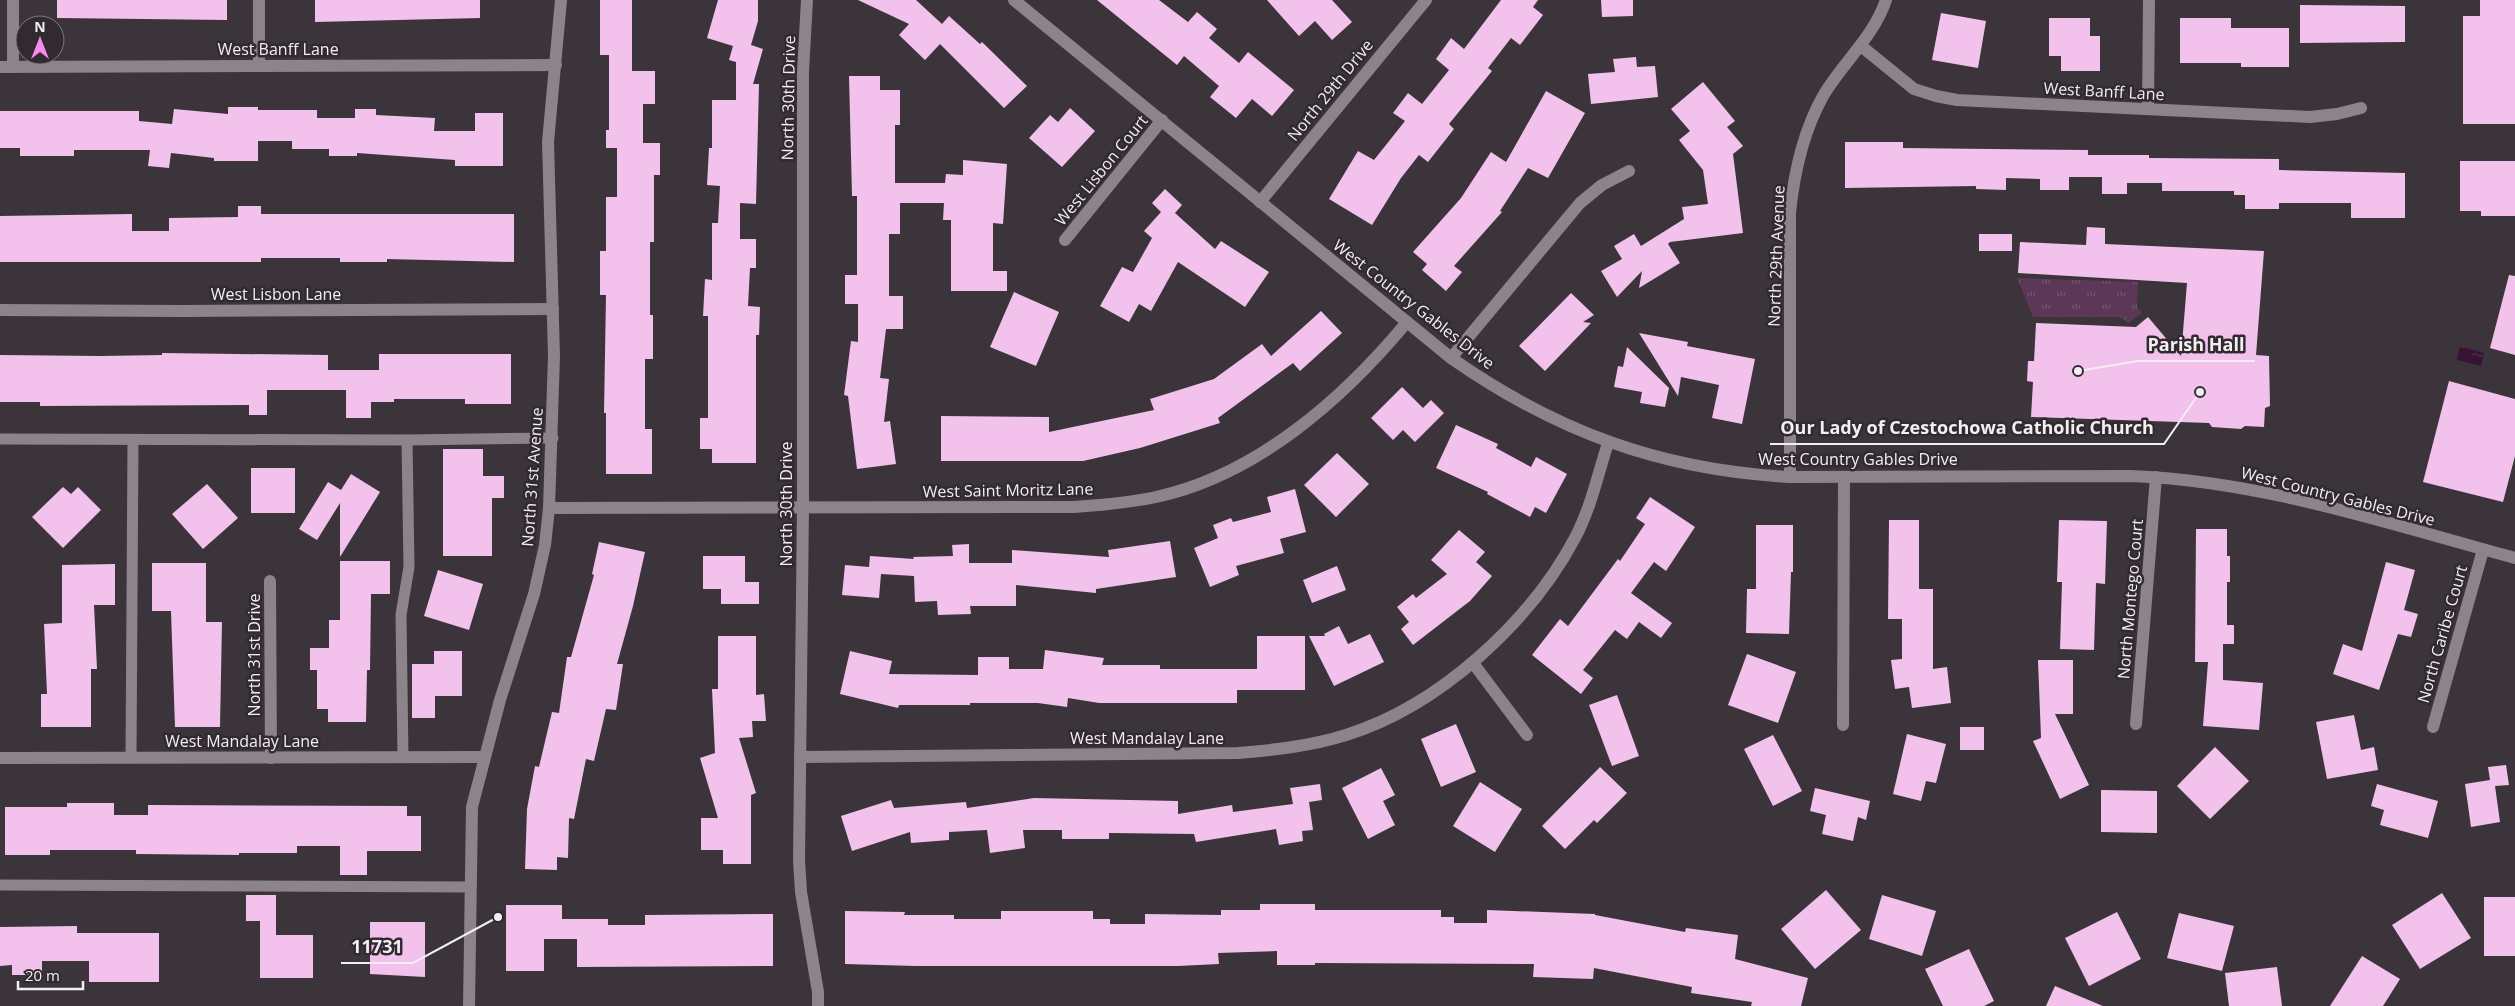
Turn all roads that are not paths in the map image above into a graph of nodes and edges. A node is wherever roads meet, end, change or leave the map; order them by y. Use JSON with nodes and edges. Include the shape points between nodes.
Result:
{"nodes":[{"id":1,"x":13,"y":0,"type":"edge"},
{"id":2,"x":259,"y":0,"type":"edge"},
{"id":3,"x":561,"y":0,"type":"edge"},
{"id":4,"x":807,"y":0,"type":"edge"},
{"id":5,"x":1014,"y":0,"type":"edge"},
{"id":6,"x":1886,"y":0,"type":"edge"},
{"id":7,"x":2149,"y":0,"type":"edge"},
{"id":8,"x":1418,"y":3,"type":"edge"},
{"id":9,"x":1861,"y":46,"type":"junction"},
{"id":10,"x":556,"y":65,"type":"junction"},
{"id":11,"x":259,"y":66,"type":"junction"},
{"id":12,"x":6,"y":68,"type":"edge"},
{"id":13,"x":2361,"y":108,"type":"dead end"},
{"id":14,"x":2148,"y":109,"type":"junction"},
{"id":15,"x":1162,"y":120,"type":"junction"},
{"id":16,"x":1629,"y":171,"type":"dead end"},
{"id":17,"x":1260,"y":202,"type":"junction"},
{"id":18,"x":1065,"y":240,"type":"dead end"},
{"id":19,"x":553,"y":308,"type":"junction"},
{"id":20,"x":0,"y":310,"type":"edge"},
{"id":21,"x":1407,"y":322,"type":"junction"},
{"id":22,"x":1451,"y":358,"type":"junction"},
{"id":23,"x":553,"y":438,"type":"junction"},
{"id":24,"x":0,"y":439,"type":"edge"},
{"id":25,"x":133,"y":440,"type":"junction"},
{"id":26,"x":407,"y":440,"type":"junction"},
{"id":27,"x":1608,"y":443,"type":"junction"},
{"id":28,"x":1790,"y":477,"type":"junction"},
{"id":29,"x":1844,"y":477,"type":"junction"},
{"id":30,"x":2156,"y":477,"type":"junction"},
{"id":31,"x":803,"y":507,"type":"junction"},
{"id":32,"x":549,"y":508,"type":"junction"},
{"id":33,"x":2483,"y":550,"type":"junction"},
{"id":34,"x":2515,"y":558,"type":"edge"},
{"id":35,"x":270,"y":581,"type":"dead end"},
{"id":36,"x":1473,"y":663,"type":"junction"},
{"id":37,"x":2136,"y":724,"type":"dead end"},
{"id":38,"x":1844,"y":725,"type":"dead end"},
{"id":39,"x":2433,"y":727,"type":"dead end"},
{"id":40,"x":1528,"y":735,"type":"dead end"},
{"id":41,"x":403,"y":757,"type":"junction"},
{"id":42,"x":484,"y":757,"type":"junction"},
{"id":43,"x":800,"y":757,"type":"junction"},
{"id":44,"x":0,"y":758,"type":"edge"},
{"id":45,"x":131,"y":758,"type":"junction"},
{"id":46,"x":271,"y":758,"type":"junction"},
{"id":47,"x":0,"y":885,"type":"edge"},
{"id":48,"x":470,"y":887,"type":"junction"},
{"id":49,"x":469,"y":1006,"type":"edge"},
{"id":50,"x":818,"y":1006,"type":"edge"}],
"edges":[{"from":1,"to":12,"type":"street"},
{"from":2,"to":11,"type":"street"},
{"from":3,"to":10,"type":"street","name":"North 31st Avenue"},
{"from":4,"to":31,"type":"street","name":"North 30th Drive","via":[[803,72]]},
{"from":5,"to":15,"type":"street","name":"West Country Gables Drive"},
{"from":6,"to":9,"type":"street","name":"North 29th Avenue"},
{"from":7,"to":14,"type":"street"},
{"from":8,"to":17,"type":"street","name":"North 29th Drive"},
{"from":9,"to":14,"type":"street","name":"West Banff Lane","via":[[1914,89],[1936,96],[1958,100]]},
{"from":9,"to":28,"type":"street","name":"North 29th Avenue","via":[[1824,95],[1812,119],[1793,184],[1790,213]]},
{"from":10,"to":11,"type":"street","name":"West Banff Lane"},
{"from":10,"to":19,"type":"street","name":"North 31st Avenue","via":[[548,142]]},
{"from":11,"to":12,"type":"street","name":"West Banff Lane"},
{"from":13,"to":14,"type":"street","name":"West Banff Lane","via":[[2310,117]]},
{"from":15,"to":17,"type":"street","name":"West Country Gables Drive"},
{"from":15,"to":18,"type":"street","name":"West Lisbon Court"},
{"from":16,"to":22,"type":"street","via":[[1602,185],[1580,203]]},
{"from":17,"to":21,"type":"street","name":"West Country Gables Drive"},
{"from":19,"to":20,"type":"street","name":"West Lisbon Lane"},
{"from":19,"to":23,"type":"street","name":"North 31st Avenue"},
{"from":21,"to":22,"type":"street","name":"West Country Gables Drive"},
{"from":21,"to":31,"type":"street","name":"West Saint Moritz Lane","via":[[1380,355],[1329,405],[1278,442],[1229,470],[1158,496],[1074,507]]},
{"from":22,"to":27,"type":"street","name":"West Country Gables Drive","via":[[1506,394]]},
{"from":23,"to":26,"type":"lane"},
{"from":23,"to":32,"type":"street","name":"North 31st Avenue"},
{"from":24,"to":25,"type":"lane"},
{"from":25,"to":26,"type":"lane"},
{"from":25,"to":45,"type":"lane"},
{"from":26,"to":41,"type":"lane","via":[[409,568],[401,615]]},
{"from":27,"to":28,"type":"street","name":"West Country Gables Drive","via":[[1696,466]]},
{"from":27,"to":36,"type":"street","name":"West Mandalay Lane","via":[[1587,511],[1553,574],[1522,613]]},
{"from":28,"to":29,"type":"street","name":"West Country Gables Drive"},
{"from":29,"to":30,"type":"street","name":"West Country Gables Drive"},
{"from":29,"to":38,"type":"street"},
{"from":30,"to":33,"type":"street","name":"West Country Gables Drive","via":[[2258,490]]},
{"from":30,"to":37,"type":"street","name":"North Montego Court"},
{"from":31,"to":32,"type":"street","name":"West Saint Moritz Lane"},
{"from":31,"to":43,"type":"street","name":"North 30th Drive"},
{"from":32,"to":42,"type":"street","name":"North 31st Avenue","via":[[534,594]]},
{"from":33,"to":34,"type":"street","name":"West Country Gables Drive"},
{"from":33,"to":39,"type":"street","name":"North Caribe Court"},
{"from":35,"to":46,"type":"street","name":"North 31st Drive"},
{"from":36,"to":40,"type":"street"},
{"from":36,"to":43,"type":"street","name":"West Mandalay Lane","via":[[1436,690],[1379,722],[1346,735],[1286,749],[1238,753]]},
{"from":41,"to":42,"type":"street","name":"West Mandalay Lane"},
{"from":41,"to":46,"type":"street","name":"West Mandalay Lane"},
{"from":42,"to":48,"type":"street","name":"North 31st Avenue","via":[[472,807]]},
{"from":43,"to":50,"type":"street","name":"North 30th Drive","via":[[801,892]]},
{"from":44,"to":45,"type":"street","name":"West Mandalay Lane"},
{"from":45,"to":46,"type":"street","name":"West Mandalay Lane"},
{"from":47,"to":48,"type":"lane"},
{"from":48,"to":49,"type":"street","name":"North 31st Avenue"}]}
